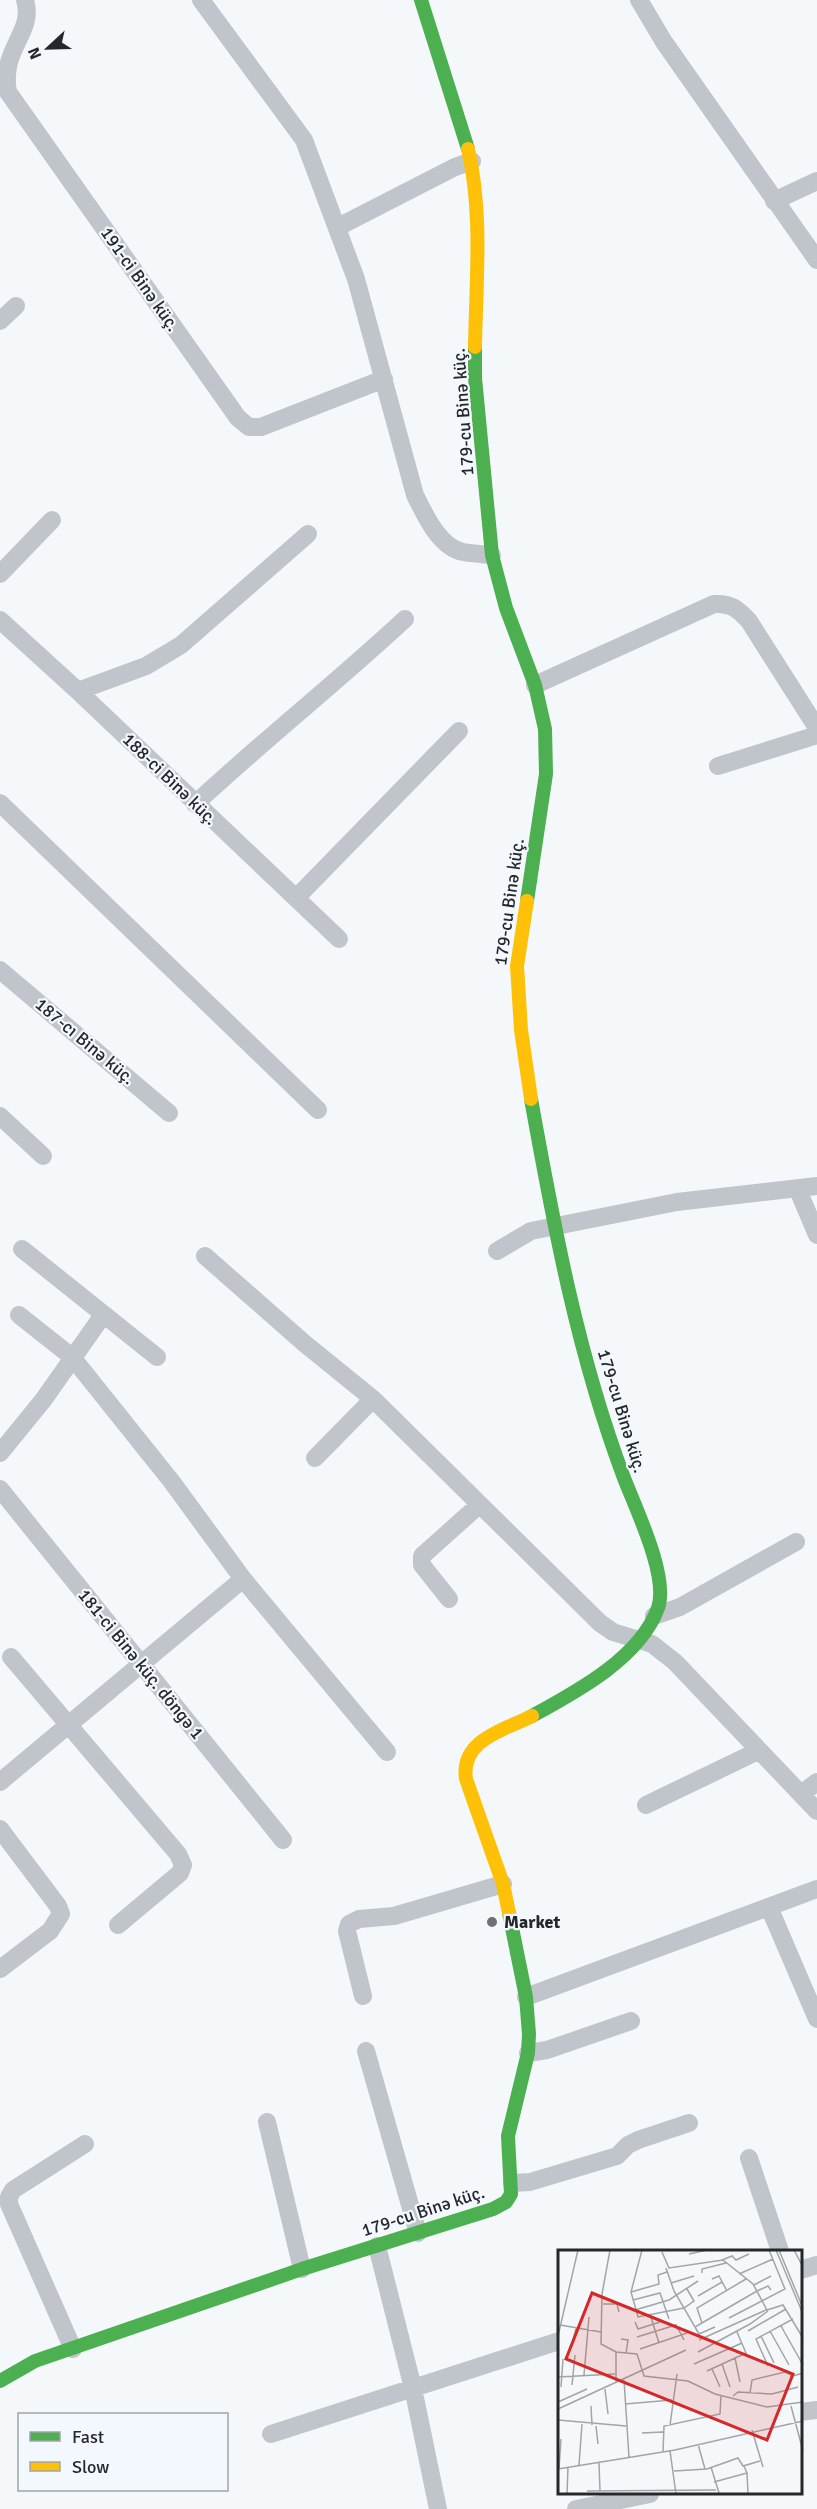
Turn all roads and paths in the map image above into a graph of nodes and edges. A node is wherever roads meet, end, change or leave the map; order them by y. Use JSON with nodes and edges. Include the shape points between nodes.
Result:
{"nodes":[{"id":1,"x":25,"y":0,"type":"edge"},
{"id":2,"x":201,"y":0,"type":"edge"},
{"id":3,"x":421,"y":0,"type":"edge"},
{"id":4,"x":639,"y":0,"type":"edge"},
{"id":5,"x":472,"y":161,"type":"junction"},
{"id":6,"x":817,"y":181,"type":"edge"},
{"id":7,"x":774,"y":201,"type":"junction"},
{"id":8,"x":338,"y":226,"type":"junction"},
{"id":9,"x":817,"y":260,"type":"edge"},
{"id":10,"x":16,"y":306,"type":"dead end"},
{"id":11,"x":0,"y":321,"type":"edge"},
{"id":12,"x":384,"y":379,"type":"junction"},
{"id":13,"x":52,"y":520,"type":"dead end"},
{"id":14,"x":309,"y":534,"type":"dead end"},
{"id":15,"x":492,"y":555,"type":"junction"},
{"id":16,"x":0,"y":574,"type":"edge"},
{"id":17,"x":405,"y":619,"type":"dead end"},
{"id":18,"x":0,"y":620,"type":"edge"},
{"id":19,"x":534,"y":685,"type":"junction"},
{"id":20,"x":78,"y":691,"type":"junction"},
{"id":21,"x":817,"y":728,"type":"edge"},
{"id":22,"x":459,"y":731,"type":"dead end"},
{"id":23,"x":817,"y":735,"type":"edge"},
{"id":24,"x":718,"y":766,"type":"dead end"},
{"id":25,"x":0,"y":803,"type":"edge"},
{"id":26,"x":195,"y":804,"type":"junction"},
{"id":27,"x":296,"y":898,"type":"junction"},
{"id":28,"x":339,"y":939,"type":"dead end"},
{"id":29,"x":0,"y":970,"type":"edge"},
{"id":30,"x":318,"y":1110,"type":"dead end"},
{"id":31,"x":169,"y":1113,"type":"dead end"},
{"id":32,"x":0,"y":1116,"type":"edge"},
{"id":33,"x":43,"y":1156,"type":"dead end"},
{"id":34,"x":817,"y":1186,"type":"edge"},
{"id":35,"x":798,"y":1190,"type":"junction"},
{"id":36,"x":554,"y":1227,"type":"junction"},
{"id":37,"x":817,"y":1235,"type":"edge"},
{"id":38,"x":22,"y":1249,"type":"dead end"},
{"id":39,"x":497,"y":1251,"type":"dead end"},
{"id":40,"x":205,"y":1256,"type":"dead end"},
{"id":41,"x":19,"y":1315,"type":"dead end"},
{"id":42,"x":103,"y":1315,"type":"junction"},
{"id":43,"x":72,"y":1357,"type":"junction"},
{"id":44,"x":157,"y":1358,"type":"dead end"},
{"id":45,"x":373,"y":1399,"type":"junction"},
{"id":46,"x":0,"y":1454,"type":"edge"},
{"id":47,"x":315,"y":1458,"type":"dead end"},
{"id":48,"x":0,"y":1489,"type":"edge"},
{"id":49,"x":479,"y":1505,"type":"junction"},
{"id":50,"x":796,"y":1542,"type":"dead end"},
{"id":51,"x":243,"y":1579,"type":"junction"},
{"id":52,"x":449,"y":1599,"type":"dead end"},
{"id":53,"x":654,"y":1616,"type":"junction"},
{"id":54,"x":639,"y":1641,"type":"junction"},
{"id":55,"x":10,"y":1657,"type":"dead end"},
{"id":56,"x":141,"y":1665,"type":"junction"},
{"id":57,"x":68,"y":1726,"type":"junction"},
{"id":58,"x":758,"y":1751,"type":"junction"},
{"id":59,"x":387,"y":1752,"type":"dead end"},
{"id":60,"x":0,"y":1782,"type":"edge"},
{"id":61,"x":817,"y":1782,"type":"edge"},
{"id":62,"x":801,"y":1794,"type":"junction"},
{"id":63,"x":646,"y":1805,"type":"dead end"},
{"id":64,"x":817,"y":1811,"type":"edge"},
{"id":65,"x":0,"y":1829,"type":"edge"},
{"id":66,"x":283,"y":1840,"type":"dead end"},
{"id":67,"x":503,"y":1884,"type":"junction"},
{"id":68,"x":817,"y":1889,"type":"edge"},
{"id":69,"x":769,"y":1907,"type":"junction"},
{"id":70,"x":118,"y":1925,"type":"dead end"},
{"id":71,"x":0,"y":1968,"type":"edge"},
{"id":72,"x":363,"y":1996,"type":"dead end"},
{"id":73,"x":526,"y":1997,"type":"junction"},
{"id":74,"x":817,"y":2019,"type":"edge"},
{"id":75,"x":631,"y":2021,"type":"dead end"},
{"id":76,"x":366,"y":2051,"type":"dead end"},
{"id":77,"x":528,"y":2053,"type":"junction"},
{"id":78,"x":267,"y":2122,"type":"dead end"},
{"id":79,"x":689,"y":2123,"type":"dead end"},
{"id":80,"x":85,"y":2144,"type":"dead end"},
{"id":81,"x":748,"y":2158,"type":"dead end"},
{"id":82,"x":512,"y":2183,"type":"junction"},
{"id":83,"x":418,"y":2233,"type":"junction"},
{"id":84,"x":377,"y":2246,"type":"junction"},
{"id":85,"x":780,"y":2250,"type":"edge"},
{"id":86,"x":817,"y":2265,"type":"edge"},
{"id":87,"x":302,"y":2269,"type":"junction"},
{"id":88,"x":802,"y":2270,"type":"edge"},
{"id":89,"x":558,"y":2341,"type":"edge"},
{"id":90,"x":73,"y":2349,"type":"junction"},
{"id":91,"x":0,"y":2381,"type":"edge"},
{"id":92,"x":413,"y":2388,"type":"junction"},
{"id":93,"x":817,"y":2410,"type":"edge"},
{"id":94,"x":802,"y":2412,"type":"edge"},
{"id":95,"x":271,"y":2434,"type":"dead end"},
{"id":96,"x":650,"y":2494,"type":"edge"},
{"id":97,"x":438,"y":2509,"type":"edge"},
{"id":98,"x":576,"y":2509,"type":"edge"}],
"edges":[{"from":1,"to":12,"type":"street","name":"191-ci Binə küç.","via":[[27,15],[1,71],[8,92],[238,418],[249,427],[261,427]]},
{"from":2,"to":8,"type":"street","via":[[304,140]]},
{"from":3,"to":5,"type":"street","name":"179-cu Binə küç."},
{"from":4,"to":7,"type":"street"},
{"from":5,"to":8,"type":"street"},
{"from":5,"to":15,"type":"street","name":"179-cu Binə küç.","via":[[477,208],[475,378]]},
{"from":6,"to":7,"type":"street"},
{"from":7,"to":9,"type":"street"},
{"from":8,"to":12,"type":"street"},
{"from":10,"to":11,"type":"street"},
{"from":12,"to":15,"type":"street","via":[[415,495],[424,514],[452,548]]},
{"from":13,"to":16,"type":"street"},
{"from":14,"to":20,"type":"street","via":[[181,645],[146,666]]},
{"from":15,"to":19,"type":"street","name":"179-cu Binə küç."},
{"from":17,"to":26,"type":"street"},
{"from":18,"to":20,"type":"street","name":"188-ci Binə küç."},
{"from":19,"to":21,"type":"street","via":[[714,604],[727,603],[748,621]]},
{"from":19,"to":36,"type":"street","name":"179-cu Binə küç.","via":[[548,753],[517,987],[531,1100]]},
{"from":20,"to":26,"type":"street","name":"188-ci Binə küç."},
{"from":22,"to":27,"type":"street"},
{"from":23,"to":24,"type":"street"},
{"from":25,"to":30,"type":"street"},
{"from":26,"to":27,"type":"street","name":"188-ci Binə küç."},
{"from":27,"to":28,"type":"street","name":"188-ci Binə küç."},
{"from":29,"to":31,"type":"street","name":"187-cı Binə küç."},
{"from":32,"to":33,"type":"street"},
{"from":34,"to":35,"type":"street"},
{"from":35,"to":36,"type":"street","via":[[677,1202]]},
{"from":35,"to":37,"type":"street"},
{"from":36,"to":39,"type":"street","via":[[531,1231]]},
{"from":36,"to":53,"type":"street","name":"179-cu Binə küç.","via":[[601,1408],[657,1568],[661,1593]]},
{"from":38,"to":42,"type":"street"},
{"from":40,"to":45,"type":"street"},
{"from":41,"to":43,"type":"street"},
{"from":42,"to":43,"type":"street"},
{"from":42,"to":44,"type":"street"},
{"from":43,"to":46,"type":"street"},
{"from":43,"to":51,"type":"street"},
{"from":45,"to":47,"type":"street"},
{"from":45,"to":49,"type":"street"},
{"from":48,"to":56,"type":"street","name":"181-ci Binə küç. döngə 1"},
{"from":49,"to":52,"type":"street","via":[[422,1556],[422,1565]]},
{"from":49,"to":54,"type":"street","via":[[600,1623]]},
{"from":50,"to":53,"type":"street","via":[[680,1607]]},
{"from":51,"to":56,"type":"street"},
{"from":51,"to":59,"type":"street"},
{"from":53,"to":54,"type":"street","name":"179-cu Binə küç."},
{"from":54,"to":58,"type":"street","via":[[652,1644],[675,1662]]},
{"from":54,"to":67,"type":"street","name":"179-cu Binə küç.","via":[[607,1671],[477,1744],[468,1753],[466,1779]]},
{"from":55,"to":57,"type":"street"},
{"from":56,"to":57,"type":"street"},
{"from":56,"to":66,"type":"street","name":"181-ci Binə küç. döngə 1"},
{"from":57,"to":60,"type":"street"},
{"from":57,"to":70,"type":"street","via":[[178,1854],[183,1865],[180,1872]]},
{"from":58,"to":62,"type":"street"},
{"from":58,"to":63,"type":"street"},
{"from":61,"to":62,"type":"street"},
{"from":62,"to":64,"type":"street"},
{"from":65,"to":71,"type":"street","via":[[60,1914],[50,1931]]},
{"from":67,"to":72,"type":"street","via":[[394,1916],[359,1919],[349,1924],[347,1931]]},
{"from":67,"to":73,"type":"street","name":"179-cu Binə küç."},
{"from":68,"to":69,"type":"street"},
{"from":69,"to":73,"type":"street"},
{"from":69,"to":74,"type":"street"},
{"from":73,"to":77,"type":"street","name":"179-cu Binə küç."},
{"from":75,"to":77,"type":"street"},
{"from":76,"to":83,"type":"street"},
{"from":77,"to":82,"type":"street","name":"179-cu Binə küç.","via":[[508,2136]]},
{"from":78,"to":87,"type":"street"},
{"from":79,"to":82,"type":"street","via":[[638,2140],[617,2156],[530,2182]]},
{"from":80,"to":90,"type":"street","via":[[13,2190],[9,2197]]},
{"from":81,"to":85,"type":"street"},
{"from":82,"to":83,"type":"street","name":"179-cu Binə küç.","via":[[506,2202],[493,2209]]},
{"from":83,"to":84,"type":"street","name":"179-cu Binə küç."},
{"from":84,"to":87,"type":"street","name":"179-cu Binə küç."},
{"from":84,"to":92,"type":"street"},
{"from":86,"to":88,"type":"street"},
{"from":87,"to":90,"type":"street","name":"179-cu Binə küç."},
{"from":89,"to":92,"type":"street"},
{"from":90,"to":91,"type":"street","name":"179-cu Binə küç.","via":[[23,2366]]},
{"from":92,"to":95,"type":"street"},
{"from":92,"to":97,"type":"street"},
{"from":93,"to":94,"type":"street"},
{"from":96,"to":98,"type":"street"}]}
